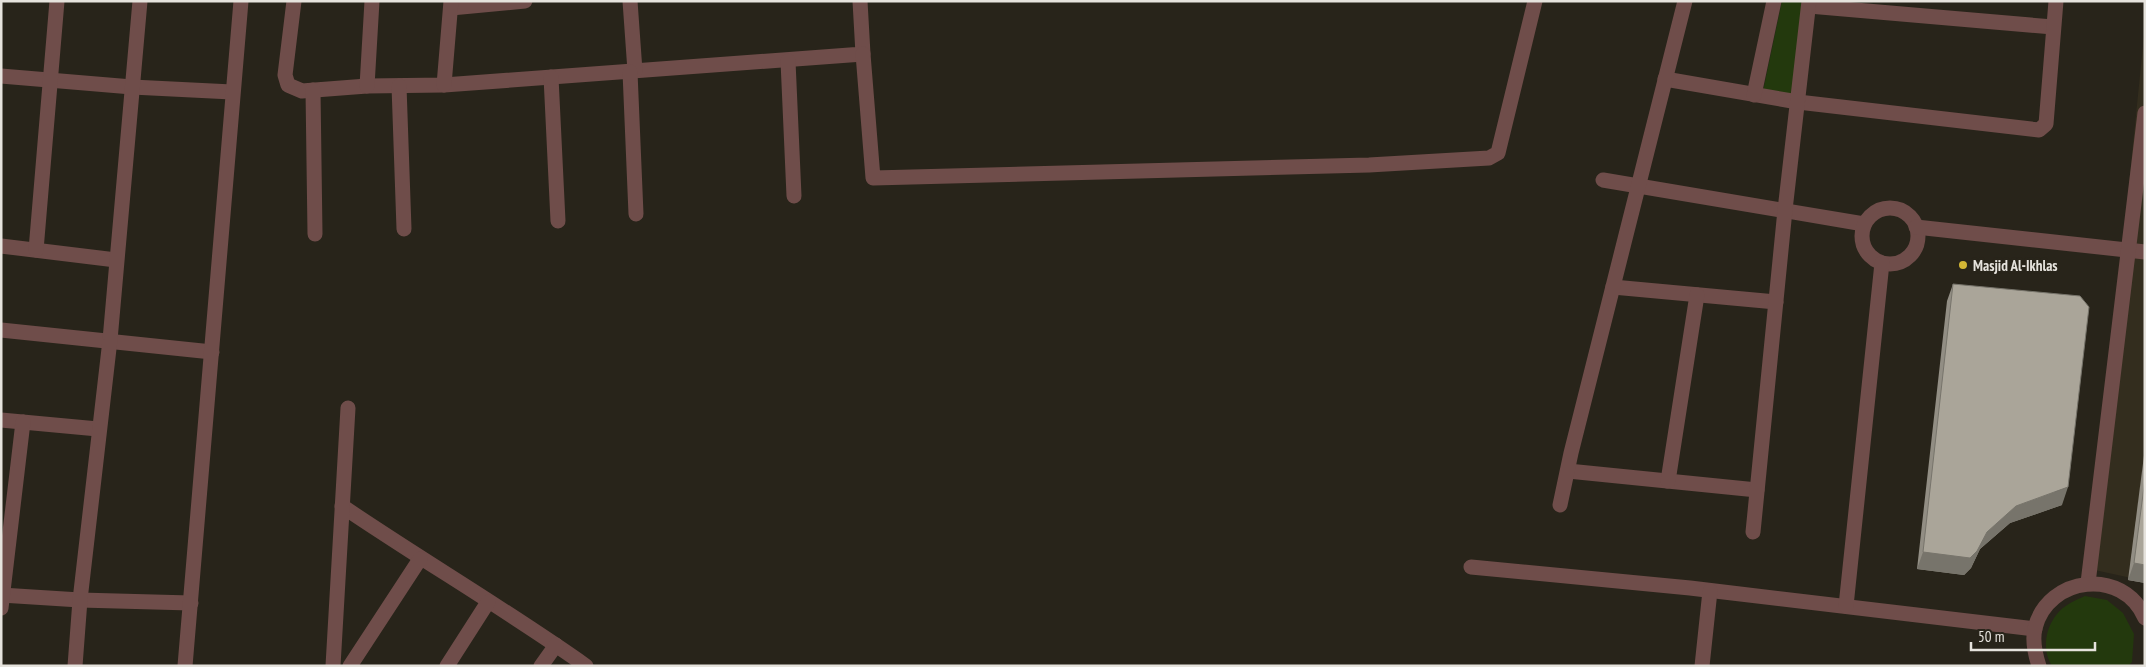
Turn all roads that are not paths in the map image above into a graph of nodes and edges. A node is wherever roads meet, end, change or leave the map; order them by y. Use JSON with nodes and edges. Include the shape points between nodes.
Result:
{"nodes":[{"id":1,"x":57,"y":1,"type":"edge"},
{"id":2,"x":140,"y":1,"type":"edge"},
{"id":3,"x":241,"y":1,"type":"edge"},
{"id":4,"x":294,"y":1,"type":"edge"},
{"id":5,"x":372,"y":1,"type":"edge"},
{"id":6,"x":525,"y":1,"type":"edge"},
{"id":7,"x":630,"y":1,"type":"edge"},
{"id":8,"x":860,"y":1,"type":"edge"},
{"id":9,"x":1535,"y":1,"type":"edge"},
{"id":10,"x":1685,"y":1,"type":"edge"},
{"id":11,"x":1774,"y":1,"type":"edge"},
{"id":12,"x":2056,"y":1,"type":"edge"},
{"id":13,"x":492,"y":3,"type":"edge"},
{"id":14,"x":1809,"y":4,"type":"edge"},
{"id":15,"x":451,"y":5,"type":"edge"},
{"id":16,"x":2053,"y":27,"type":"junction"},
{"id":17,"x":863,"y":54,"type":"junction"},
{"id":18,"x":788,"y":61,"type":"junction"},
{"id":19,"x":633,"y":72,"type":"junction"},
{"id":20,"x":1,"y":76,"type":"edge"},
{"id":21,"x":552,"y":78,"type":"junction"},
{"id":22,"x":1665,"y":79,"type":"junction"},
{"id":23,"x":51,"y":80,"type":"junction"},
{"id":24,"x":444,"y":85,"type":"junction"},
{"id":25,"x":367,"y":86,"type":"junction"},
{"id":26,"x":399,"y":86,"type":"junction"},
{"id":27,"x":132,"y":87,"type":"junction"},
{"id":28,"x":313,"y":90,"type":"junction"},
{"id":29,"x":232,"y":92,"type":"junction"},
{"id":30,"x":1754,"y":94,"type":"junction"},
{"id":31,"x":1798,"y":102,"type":"junction"},
{"id":32,"x":2145,"y":113,"type":"edge"},
{"id":33,"x":1603,"y":180,"type":"dead end"},
{"id":34,"x":1638,"y":186,"type":"junction"},
{"id":35,"x":794,"y":196,"type":"dead end"},
{"id":36,"x":1786,"y":210,"type":"junction"},
{"id":37,"x":636,"y":214,"type":"dead end"},
{"id":38,"x":558,"y":221,"type":"dead end"},
{"id":39,"x":1864,"y":224,"type":"junction"},
{"id":40,"x":1916,"y":227,"type":"junction"},
{"id":41,"x":404,"y":229,"type":"dead end"},
{"id":42,"x":315,"y":234,"type":"dead end"},
{"id":43,"x":1,"y":246,"type":"edge"},
{"id":44,"x":36,"y":250,"type":"junction"},
{"id":45,"x":2129,"y":251,"type":"junction"},
{"id":46,"x":2145,"y":252,"type":"edge"},
{"id":47,"x":116,"y":260,"type":"junction"},
{"id":48,"x":1882,"y":263,"type":"junction"},
{"id":49,"x":1613,"y":287,"type":"junction"},
{"id":50,"x":1697,"y":295,"type":"junction"},
{"id":51,"x":1776,"y":302,"type":"junction"},
{"id":52,"x":1,"y":330,"type":"edge"},
{"id":53,"x":110,"y":340,"type":"junction"},
{"id":54,"x":212,"y":352,"type":"junction"},
{"id":55,"x":348,"y":408,"type":"dead end"},
{"id":56,"x":1,"y":420,"type":"edge"},
{"id":57,"x":23,"y":422,"type":"junction"},
{"id":58,"x":98,"y":429,"type":"junction"},
{"id":59,"x":1568,"y":471,"type":"junction"},
{"id":60,"x":1668,"y":481,"type":"junction"},
{"id":61,"x":1757,"y":490,"type":"junction"},
{"id":62,"x":1560,"y":505,"type":"dead end"},
{"id":63,"x":342,"y":506,"type":"junction"},
{"id":64,"x":1753,"y":532,"type":"dead end"},
{"id":65,"x":420,"y":559,"type":"junction"},
{"id":66,"x":1471,"y":567,"type":"dead end"},
{"id":67,"x":2088,"y":583,"type":"junction"},
{"id":68,"x":1710,"y":591,"type":"junction"},
{"id":69,"x":2,"y":600,"type":"edge"},
{"id":70,"x":80,"y":600,"type":"junction"},
{"id":71,"x":488,"y":602,"type":"junction"},
{"id":72,"x":191,"y":603,"type":"junction"},
{"id":73,"x":1846,"y":606,"type":"junction"},
{"id":74,"x":2145,"y":618,"type":"edge"},
{"id":75,"x":2035,"y":629,"type":"junction"},
{"id":76,"x":556,"y":645,"type":"junction"},
{"id":77,"x":75,"y":666,"type":"edge"},
{"id":78,"x":185,"y":666,"type":"edge"},
{"id":79,"x":333,"y":666,"type":"edge"},
{"id":80,"x":350,"y":666,"type":"edge"},
{"id":81,"x":447,"y":666,"type":"edge"},
{"id":82,"x":541,"y":666,"type":"edge"},
{"id":83,"x":586,"y":666,"type":"edge"},
{"id":84,"x":1702,"y":666,"type":"edge"},
{"id":85,"x":2038,"y":666,"type":"edge"}],
"edges":[{"from":1,"to":23,"type":"street"},
{"from":2,"to":27,"type":"street"},
{"from":3,"to":29,"type":"street"},
{"from":4,"to":28,"type":"street","via":[[285,75],[288,85],[302,91]]},
{"from":5,"to":25,"type":"street"},
{"from":6,"to":13,"type":"street"},
{"from":7,"to":19,"type":"street"},
{"from":8,"to":17,"type":"street"},
{"from":9,"to":17,"type":"street","via":[[1498,153],[1483,159],[873,178]]},
{"from":10,"to":22,"type":"street"},
{"from":11,"to":30,"type":"street"},
{"from":12,"to":16,"type":"street"},
{"from":13,"to":15,"type":"street"},
{"from":14,"to":16,"type":"street"},
{"from":14,"to":31,"type":"street"},
{"from":15,"to":24,"type":"street"},
{"from":16,"to":31,"type":"street","via":[[2046,124],[2039,130]]},
{"from":17,"to":18,"type":"street"},
{"from":18,"to":19,"type":"street"},
{"from":18,"to":35,"type":"street"},
{"from":19,"to":21,"type":"street"},
{"from":19,"to":37,"type":"street"},
{"from":20,"to":23,"type":"street"},
{"from":21,"to":24,"type":"street"},
{"from":21,"to":38,"type":"street"},
{"from":22,"to":30,"type":"street"},
{"from":22,"to":34,"type":"street"},
{"from":23,"to":27,"type":"street"},
{"from":23,"to":44,"type":"street"},
{"from":24,"to":26,"type":"street"},
{"from":25,"to":26,"type":"street"},
{"from":25,"to":28,"type":"street"},
{"from":26,"to":41,"type":"street"},
{"from":27,"to":29,"type":"street"},
{"from":27,"to":47,"type":"street"},
{"from":28,"to":42,"type":"street"},
{"from":29,"to":54,"type":"street"},
{"from":30,"to":31,"type":"street"},
{"from":31,"to":36,"type":"street"},
{"from":32,"to":45,"type":"street"},
{"from":33,"to":34,"type":"street"},
{"from":34,"to":36,"type":"street"},
{"from":34,"to":49,"type":"street"},
{"from":36,"to":39,"type":"street"},
{"from":36,"to":51,"type":"street"},
{"from":39,"to":40,"type":"street","via":[[1877,211],[1896,209],[1904,212]]},
{"from":39,"to":48,"type":"street","via":[[1862,234],[1867,252]]},
{"from":40,"to":45,"type":"street"},
{"from":40,"to":48,"type":"street","via":[[1916,244],[1907,259],[1899,263]]},
{"from":43,"to":44,"type":"street"},
{"from":44,"to":47,"type":"street"},
{"from":45,"to":46,"type":"street"},
{"from":45,"to":67,"type":"street"},
{"from":47,"to":53,"type":"street"},
{"from":48,"to":73,"type":"street"},
{"from":49,"to":50,"type":"street"},
{"from":49,"to":59,"type":"street"},
{"from":50,"to":51,"type":"street"},
{"from":50,"to":60,"type":"street"},
{"from":51,"to":61,"type":"street"},
{"from":52,"to":53,"type":"street"},
{"from":53,"to":54,"type":"street"},
{"from":53,"to":58,"type":"street"},
{"from":54,"to":72,"type":"street"},
{"from":55,"to":63,"type":"street"},
{"from":56,"to":57,"type":"street"},
{"from":57,"to":58,"type":"street"},
{"from":57,"to":69,"type":"street"},
{"from":58,"to":70,"type":"street"},
{"from":59,"to":60,"type":"street"},
{"from":59,"to":62,"type":"street"},
{"from":60,"to":61,"type":"street"},
{"from":61,"to":64,"type":"street"},
{"from":63,"to":65,"type":"street"},
{"from":63,"to":79,"type":"street"},
{"from":65,"to":71,"type":"street"},
{"from":65,"to":80,"type":"street"},
{"from":66,"to":68,"type":"street"},
{"from":67,"to":74,"type":"street","via":[[2108,585],[2127,594]]},
{"from":67,"to":75,"type":"street","via":[[2070,587],[2054,597],[2042,611]]},
{"from":68,"to":73,"type":"street"},
{"from":68,"to":84,"type":"street"},
{"from":69,"to":70,"type":"street"},
{"from":70,"to":72,"type":"street"},
{"from":70,"to":77,"type":"street"},
{"from":71,"to":76,"type":"street"},
{"from":71,"to":81,"type":"street"},
{"from":72,"to":78,"type":"street"},
{"from":73,"to":75,"type":"street"},
{"from":75,"to":85,"type":"street","via":[[2034,648]]},
{"from":76,"to":82,"type":"street"},
{"from":76,"to":83,"type":"street"}]}
